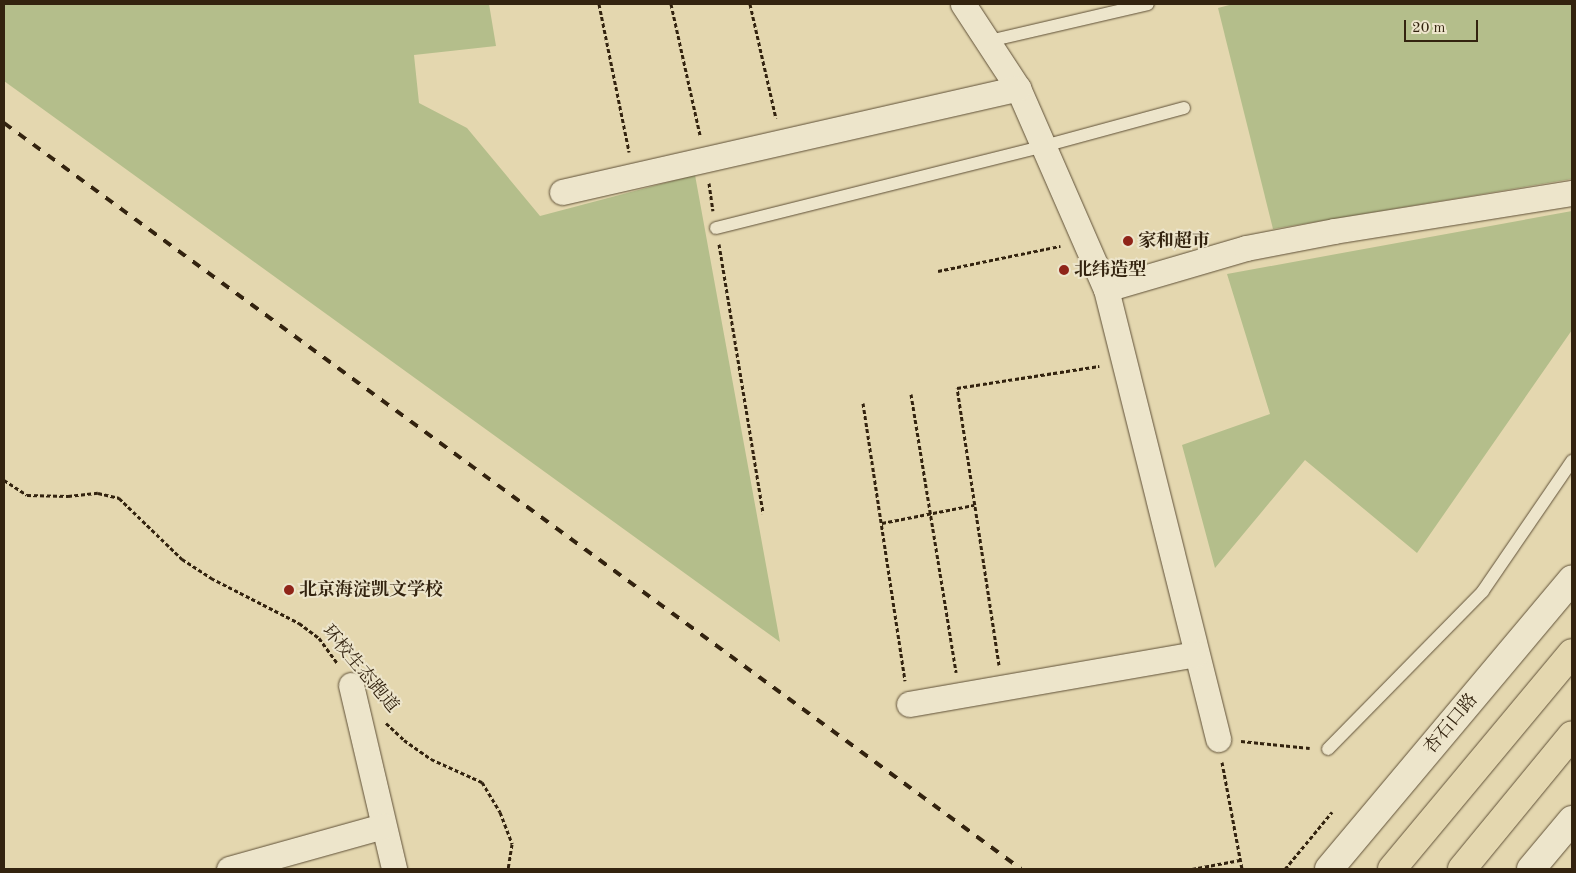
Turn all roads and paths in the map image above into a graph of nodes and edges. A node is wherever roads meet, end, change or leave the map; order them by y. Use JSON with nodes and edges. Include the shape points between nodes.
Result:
{"nodes":[{"id":1,"x":599,"y":4,"type":"edge"},
{"id":2,"x":671,"y":4,"type":"edge"},
{"id":3,"x":750,"y":4,"type":"edge"},
{"id":4,"x":963,"y":4,"type":"edge"},
{"id":5,"x":1148,"y":4,"type":"edge"},
{"id":6,"x":989,"y":41,"type":"junction"},
{"id":7,"x":1018,"y":88,"type":"junction"},
{"id":8,"x":1184,"y":108,"type":"dead end"},
{"id":9,"x":782,"y":142,"type":"junction"},
{"id":10,"x":1044,"y":146,"type":"junction"},
{"id":11,"x":706,"y":159,"type":"junction"},
{"id":12,"x":634,"y":176,"type":"junction"},
{"id":13,"x":562,"y":192,"type":"dead end"},
{"id":14,"x":1572,"y":193,"type":"edge"},
{"id":15,"x":716,"y":228,"type":"junction"},
{"id":16,"x":1085,"y":241,"type":"junction"},
{"id":17,"x":938,"y":271,"type":"dead end"},
{"id":18,"x":1106,"y":289,"type":"junction"},
{"id":19,"x":1124,"y":362,"type":"junction"},
{"id":20,"x":911,"y":394,"type":"dead end"},
{"id":21,"x":863,"y":403,"type":"dead end"},
{"id":22,"x":1572,"y":461,"type":"edge"},
{"id":23,"x":4,"y":480,"type":"edge"},
{"id":24,"x":974,"y":505,"type":"junction"},
{"id":25,"x":763,"y":513,"type":"dead end"},
{"id":26,"x":931,"y":513,"type":"junction"},
{"id":27,"x":882,"y":523,"type":"junction"},
{"id":28,"x":1572,"y":579,"type":"edge"},
{"id":29,"x":1572,"y":653,"type":"edge"},
{"id":30,"x":1196,"y":654,"type":"junction"},
{"id":31,"x":351,"y":685,"type":"joint"},
{"id":32,"x":1002,"y":688,"type":"junction"},
{"id":33,"x":959,"y":695,"type":"junction"},
{"id":34,"x":909,"y":704,"type":"joint"},
{"id":35,"x":379,"y":716,"type":"dead end"},
{"id":36,"x":1572,"y":735,"type":"edge"},
{"id":37,"x":1218,"y":739,"type":"junction"},
{"id":38,"x":1328,"y":749,"type":"joint"},
{"id":39,"x":1332,"y":812,"type":"dead end"},
{"id":40,"x":1572,"y":820,"type":"edge"},
{"id":41,"x":383,"y":826,"type":"junction"},
{"id":42,"x":1240,"y":860,"type":"junction"},
{"id":43,"x":229,"y":869,"type":"edge"},
{"id":44,"x":394,"y":869,"type":"edge"},
{"id":45,"x":508,"y":869,"type":"edge"},
{"id":46,"x":1192,"y":869,"type":"edge"},
{"id":47,"x":1242,"y":869,"type":"edge"},
{"id":48,"x":1285,"y":869,"type":"edge"},
{"id":49,"x":1329,"y":869,"type":"edge"},
{"id":50,"x":1392,"y":869,"type":"edge"},
{"id":51,"x":1462,"y":869,"type":"edge"},
{"id":52,"x":1531,"y":869,"type":"edge"}],
"edges":[{"from":1,"to":12,"type":"path"},
{"from":2,"to":11,"type":"path"},
{"from":3,"to":9,"type":"path"},
{"from":4,"to":6,"type":"street"},
{"from":5,"to":6,"type":"lane"},
{"from":6,"to":7,"type":"street"},
{"from":7,"to":9,"type":"street"},
{"from":7,"to":10,"type":"street"},
{"from":8,"to":10,"type":"lane"},
{"from":9,"to":11,"type":"street"},
{"from":10,"to":15,"type":"lane"},
{"from":10,"to":16,"type":"street"},
{"from":11,"to":12,"type":"street"},
{"from":11,"to":15,"type":"path"},
{"from":12,"to":13,"type":"street"},
{"from":14,"to":18,"type":"street","via":[[1246,248]]},
{"from":15,"to":25,"type":"path"},
{"from":16,"to":17,"type":"path"},
{"from":16,"to":18,"type":"street"},
{"from":18,"to":19,"type":"street"},
{"from":19,"to":24,"type":"path","via":[[957,388]]},
{"from":19,"to":30,"type":"street"},
{"from":20,"to":26,"type":"path"},
{"from":21,"to":27,"type":"path"},
{"from":22,"to":38,"type":"lane","via":[[1483,591]]},
{"from":23,"to":31,"type":"path","name":"环校生态跑道","via":[[27,495],[98,494],[119,498],[182,559],[211,578],[299,623],[319,638]]},
{"from":24,"to":26,"type":"path"},
{"from":24,"to":32,"type":"path"},
{"from":26,"to":27,"type":"path"},
{"from":26,"to":33,"type":"path"},
{"from":27,"to":34,"type":"path"},
{"from":28,"to":49,"type":"street","name":"杏石口路"},
{"from":29,"to":50,"type":"main road"},
{"from":30,"to":32,"type":"street"},
{"from":30,"to":37,"type":"street"},
{"from":31,"to":41,"type":"street"},
{"from":32,"to":33,"type":"street"},
{"from":33,"to":34,"type":"street"},
{"from":35,"to":45,"type":"path","name":"环校生态跑道","via":[[404,740],[431,759],[482,782],[500,812],[512,844]]},
{"from":36,"to":51,"type":"main road"},
{"from":37,"to":38,"type":"path"},
{"from":37,"to":42,"type":"path"},
{"from":39,"to":48,"type":"path"},
{"from":40,"to":52,"type":"street"},
{"from":41,"to":43,"type":"street"},
{"from":41,"to":44,"type":"street"},
{"from":42,"to":46,"type":"path"},
{"from":42,"to":47,"type":"path"}]}
